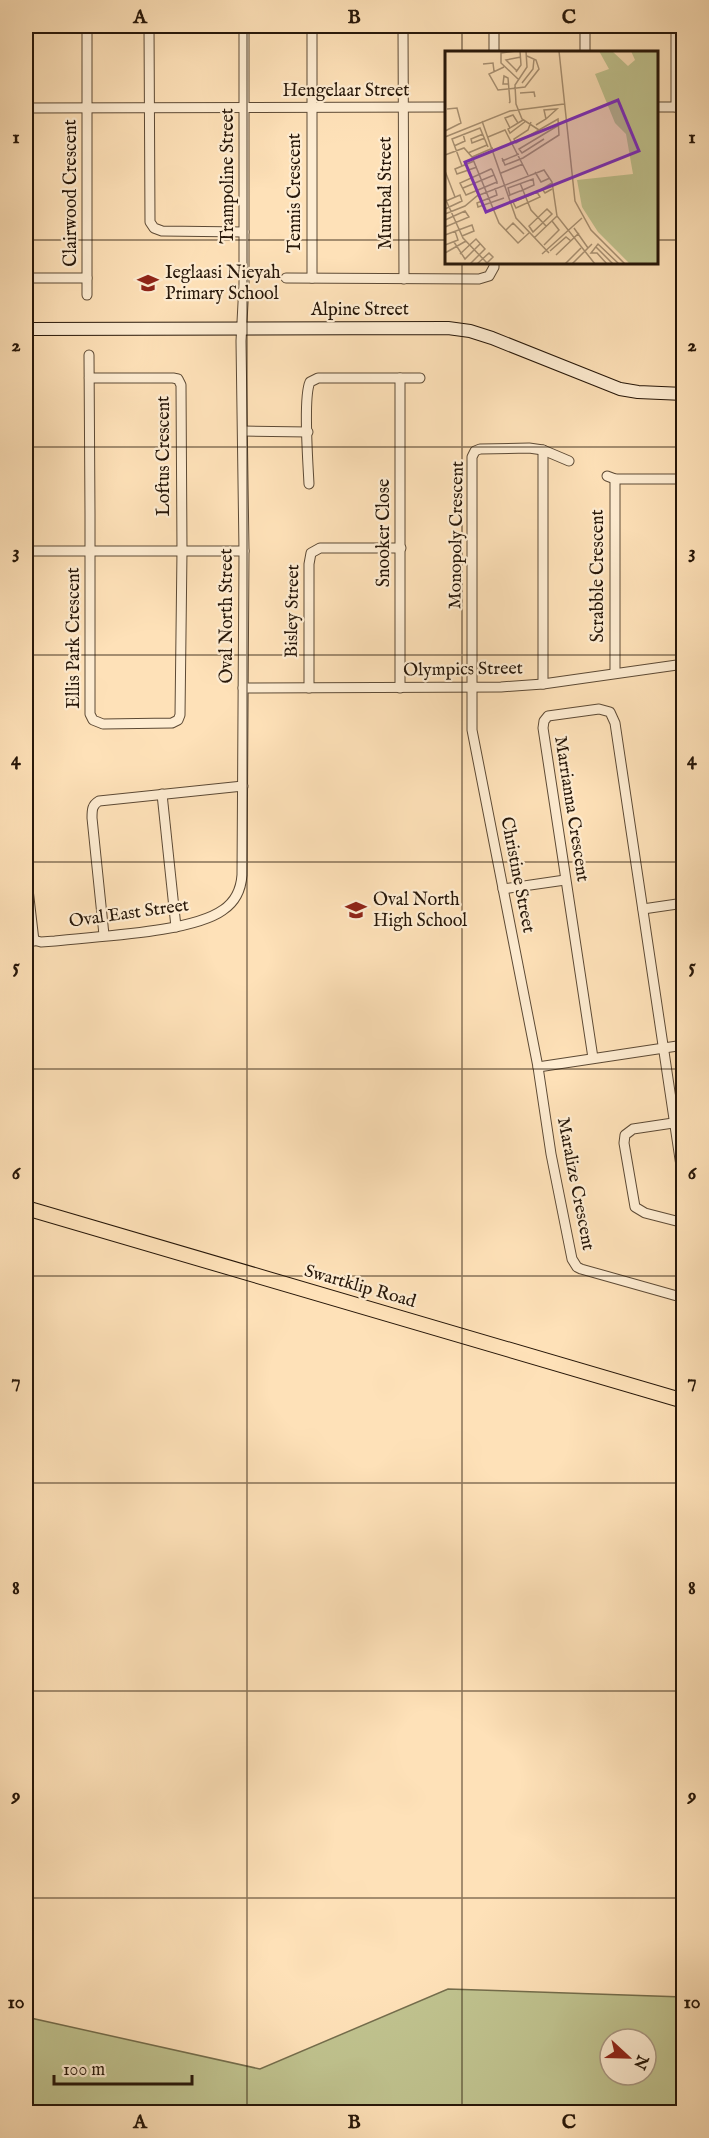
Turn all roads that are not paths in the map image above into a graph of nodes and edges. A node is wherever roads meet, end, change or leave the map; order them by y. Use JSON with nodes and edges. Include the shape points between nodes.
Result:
{"nodes":[{"id":1,"x":87,"y":26,"type":"edge"},
{"id":2,"x":149,"y":26,"type":"edge"},
{"id":3,"x":244,"y":26,"type":"edge"},
{"id":4,"x":312,"y":26,"type":"edge"},
{"id":5,"x":403,"y":26,"type":"edge"},
{"id":6,"x":494,"y":26,"type":"edge"},
{"id":7,"x":585,"y":26,"type":"edge"},
{"id":8,"x":676,"y":26,"type":"edge"},
{"id":9,"x":494,"y":51,"type":"edge"},
{"id":10,"x":585,"y":51,"type":"edge"},
{"id":11,"x":245,"y":107,"type":"junction"},
{"id":12,"x":312,"y":107,"type":"junction"},
{"id":13,"x":403,"y":107,"type":"junction"},
{"id":14,"x":445,"y":107,"type":"edge"},
{"id":15,"x":658,"y":107,"type":"edge"},
{"id":16,"x":680,"y":107,"type":"edge"},
{"id":17,"x":26,"y":108,"type":"edge"},
{"id":18,"x":88,"y":108,"type":"junction"},
{"id":19,"x":149,"y":108,"type":"junction"},
{"id":20,"x":244,"y":232,"type":"junction"},
{"id":21,"x":494,"y":264,"type":"edge"},
{"id":22,"x":26,"y":278,"type":"edge"},
{"id":23,"x":87,"y":278,"type":"junction"},
{"id":24,"x":286,"y":278,"type":"dead end"},
{"id":25,"x":312,"y":279,"type":"junction"},
{"id":26,"x":404,"y":279,"type":"junction"},
{"id":27,"x":87,"y":295,"type":"dead end"},
{"id":28,"x":243,"y":327,"type":"junction"},
{"id":29,"x":26,"y":329,"type":"edge"},
{"id":30,"x":89,"y":355,"type":"dead end"},
{"id":31,"x":89,"y":378,"type":"junction"},
{"id":32,"x":400,"y":378,"type":"junction"},
{"id":33,"x":420,"y":378,"type":"dead end"},
{"id":34,"x":684,"y":394,"type":"edge"},
{"id":35,"x":243,"y":431,"type":"junction"},
{"id":36,"x":308,"y":432,"type":"junction"},
{"id":37,"x":543,"y":450,"type":"junction"},
{"id":38,"x":569,"y":461,"type":"dead end"},
{"id":39,"x":684,"y":479,"type":"edge"},
{"id":40,"x":309,"y":484,"type":"dead end"},
{"id":41,"x":401,"y":548,"type":"junction"},
{"id":42,"x":90,"y":550,"type":"junction"},
{"id":43,"x":26,"y":551,"type":"edge"},
{"id":44,"x":182,"y":551,"type":"junction"},
{"id":45,"x":244,"y":551,"type":"junction"},
{"id":46,"x":684,"y":664,"type":"edge"},
{"id":47,"x":615,"y":673,"type":"junction"},
{"id":48,"x":543,"y":684,"type":"junction"},
{"id":49,"x":243,"y":688,"type":"junction"},
{"id":50,"x":309,"y":688,"type":"junction"},
{"id":51,"x":400,"y":688,"type":"junction"},
{"id":52,"x":472,"y":688,"type":"junction"},
{"id":53,"x":243,"y":786,"type":"junction"},
{"id":54,"x":162,"y":794,"type":"junction"},
{"id":55,"x":26,"y":872,"type":"edge"},
{"id":56,"x":566,"y":880,"type":"junction"},
{"id":57,"x":503,"y":889,"type":"junction"},
{"id":58,"x":232,"y":902,"type":"joint"},
{"id":59,"x":684,"y":903,"type":"edge"},
{"id":60,"x":643,"y":909,"type":"junction"},
{"id":61,"x":176,"y":927,"type":"junction"},
{"id":62,"x":104,"y":935,"type":"junction"},
{"id":63,"x":30,"y":940,"type":"edge"},
{"id":64,"x":684,"y":1045,"type":"edge"},
{"id":65,"x":664,"y":1048,"type":"junction"},
{"id":66,"x":593,"y":1058,"type":"junction"},
{"id":67,"x":538,"y":1067,"type":"junction"},
{"id":68,"x":673,"y":1123,"type":"junction"},
{"id":69,"x":684,"y":1186,"type":"edge"},
{"id":70,"x":26,"y":1208,"type":"edge"},
{"id":71,"x":684,"y":1224,"type":"edge"},
{"id":72,"x":684,"y":1298,"type":"edge"},
{"id":73,"x":684,"y":1401,"type":"edge"}],
"edges":[{"from":1,"to":18,"type":"street","name":"Clairwood Crescent"},
{"from":2,"to":19,"type":"street"},
{"from":3,"to":11,"type":"street","name":"Trampoline Street"},
{"from":4,"to":12,"type":"street","name":"Tennis Crescent"},
{"from":5,"to":13,"type":"street","name":"Muurbal Street"},
{"from":6,"to":9,"type":"street"},
{"from":7,"to":10,"type":"street"},
{"from":8,"to":16,"type":"street"},
{"from":11,"to":12,"type":"street","name":"Hengelaar Street"},
{"from":11,"to":19,"type":"street","name":"Hengelaar Street"},
{"from":11,"to":20,"type":"street","name":"Trampoline Street"},
{"from":12,"to":13,"type":"street","name":"Hengelaar Street"},
{"from":12,"to":25,"type":"street","name":"Tennis Crescent"},
{"from":13,"to":14,"type":"street","name":"Hengelaar Street"},
{"from":13,"to":26,"type":"street","name":"Muurbal Street"},
{"from":15,"to":16,"type":"street"},
{"from":17,"to":18,"type":"street","name":"Hengelaar Street"},
{"from":18,"to":19,"type":"street","name":"Hengelaar Street"},
{"from":18,"to":23,"type":"street","name":"Clairwood Crescent"},
{"from":19,"to":20,"type":"street","via":[[150,222],[154,228]]},
{"from":20,"to":28,"type":"street","name":"Trampoline Street"},
{"from":21,"to":26,"type":"street","name":"Tennis Crescent","via":[[489,276],[479,279]]},
{"from":22,"to":23,"type":"street","name":"Clairwood Crescent"},
{"from":23,"to":27,"type":"street","name":"Clairwood Crescent"},
{"from":24,"to":25,"type":"street","name":"Tennis Crescent"},
{"from":25,"to":26,"type":"street","name":"Tennis Crescent"},
{"from":28,"to":29,"type":"street","name":"Alpine Street"},
{"from":28,"to":34,"type":"street","name":"Alpine Street","via":[[460,330],[492,338],[620,388]]},
{"from":28,"to":35,"type":"street","name":"Oval North Street"},
{"from":30,"to":31,"type":"street"},
{"from":31,"to":42,"type":"street"},
{"from":31,"to":44,"type":"street","name":"Loftus Crescent","via":[[180,381]]},
{"from":32,"to":33,"type":"street"},
{"from":32,"to":36,"type":"street","via":[[313,379],[308,390]]},
{"from":32,"to":41,"type":"street","name":"Snooker Close"},
{"from":35,"to":36,"type":"street"},
{"from":35,"to":45,"type":"street","name":"Oval North Street"},
{"from":36,"to":40,"type":"street"},
{"from":37,"to":38,"type":"street","name":"Monopoly Crescent"},
{"from":37,"to":48,"type":"street"},
{"from":37,"to":52,"type":"street","name":"Monopoly Crescent","via":[[480,449],[472,457]]},
{"from":39,"to":47,"type":"street","name":"Scrabble Crescent","via":[[611,478]]},
{"from":41,"to":50,"type":"street","name":"Bisley Street","via":[[320,548],[311,553]]},
{"from":41,"to":51,"type":"street","name":"Snooker Close"},
{"from":42,"to":43,"type":"street"},
{"from":42,"to":44,"type":"street"},
{"from":42,"to":44,"type":"street","name":"Ellis Park Crescent","via":[[90,714],[103,724],[172,723],[179,718]]},
{"from":44,"to":45,"type":"street"},
{"from":45,"to":49,"type":"street","name":"Oval North Street"},
{"from":46,"to":47,"type":"street","name":"Olympics Street"},
{"from":47,"to":48,"type":"street","name":"Olympics Street"},
{"from":48,"to":52,"type":"street","name":"Olympics Street"},
{"from":49,"to":50,"type":"street","name":"Olympics Street"},
{"from":49,"to":53,"type":"street","name":"Oval North Street"},
{"from":50,"to":51,"type":"street","name":"Olympics Street"},
{"from":51,"to":52,"type":"street","name":"Olympics Street"},
{"from":52,"to":57,"type":"street","name":"Christine Street","via":[[472,730]]},
{"from":53,"to":54,"type":"street"},
{"from":53,"to":58,"type":"street","name":"Oval North Street","via":[[242,880]]},
{"from":54,"to":61,"type":"street"},
{"from":54,"to":62,"type":"street","via":[[99,801],[92,807]]},
{"from":55,"to":63,"type":"street"},
{"from":56,"to":57,"type":"street"},
{"from":56,"to":60,"type":"street","name":"Marrianna Crescent","via":[[543,724],[551,715],[606,710],[615,723]]},
{"from":56,"to":66,"type":"street","name":"Marrianna Crescent"},
{"from":57,"to":67,"type":"street","name":"Christine Street"},
{"from":58,"to":61,"type":"street","name":"Oval East Street","via":[[210,918]]},
{"from":59,"to":60,"type":"street"},
{"from":60,"to":65,"type":"street","name":"Marrianna Crescent"},
{"from":61,"to":62,"type":"street","name":"Oval East Street"},
{"from":62,"to":63,"type":"street","name":"Oval East Street","via":[[47,942]]},
{"from":64,"to":65,"type":"street"},
{"from":65,"to":66,"type":"street"},
{"from":65,"to":68,"type":"street","name":"Marrianna Crescent"},
{"from":66,"to":67,"type":"street"},
{"from":67,"to":72,"type":"street","name":"Maralize Crescent","via":[[573,1263],[581,1269]]},
{"from":68,"to":69,"type":"street","name":"Marrianna Crescent"},
{"from":68,"to":71,"type":"street","via":[[633,1130],[625,1136],[624,1143],[635,1207]]},
{"from":70,"to":73,"type":"main road","name":"Swartklip Road"}]}
